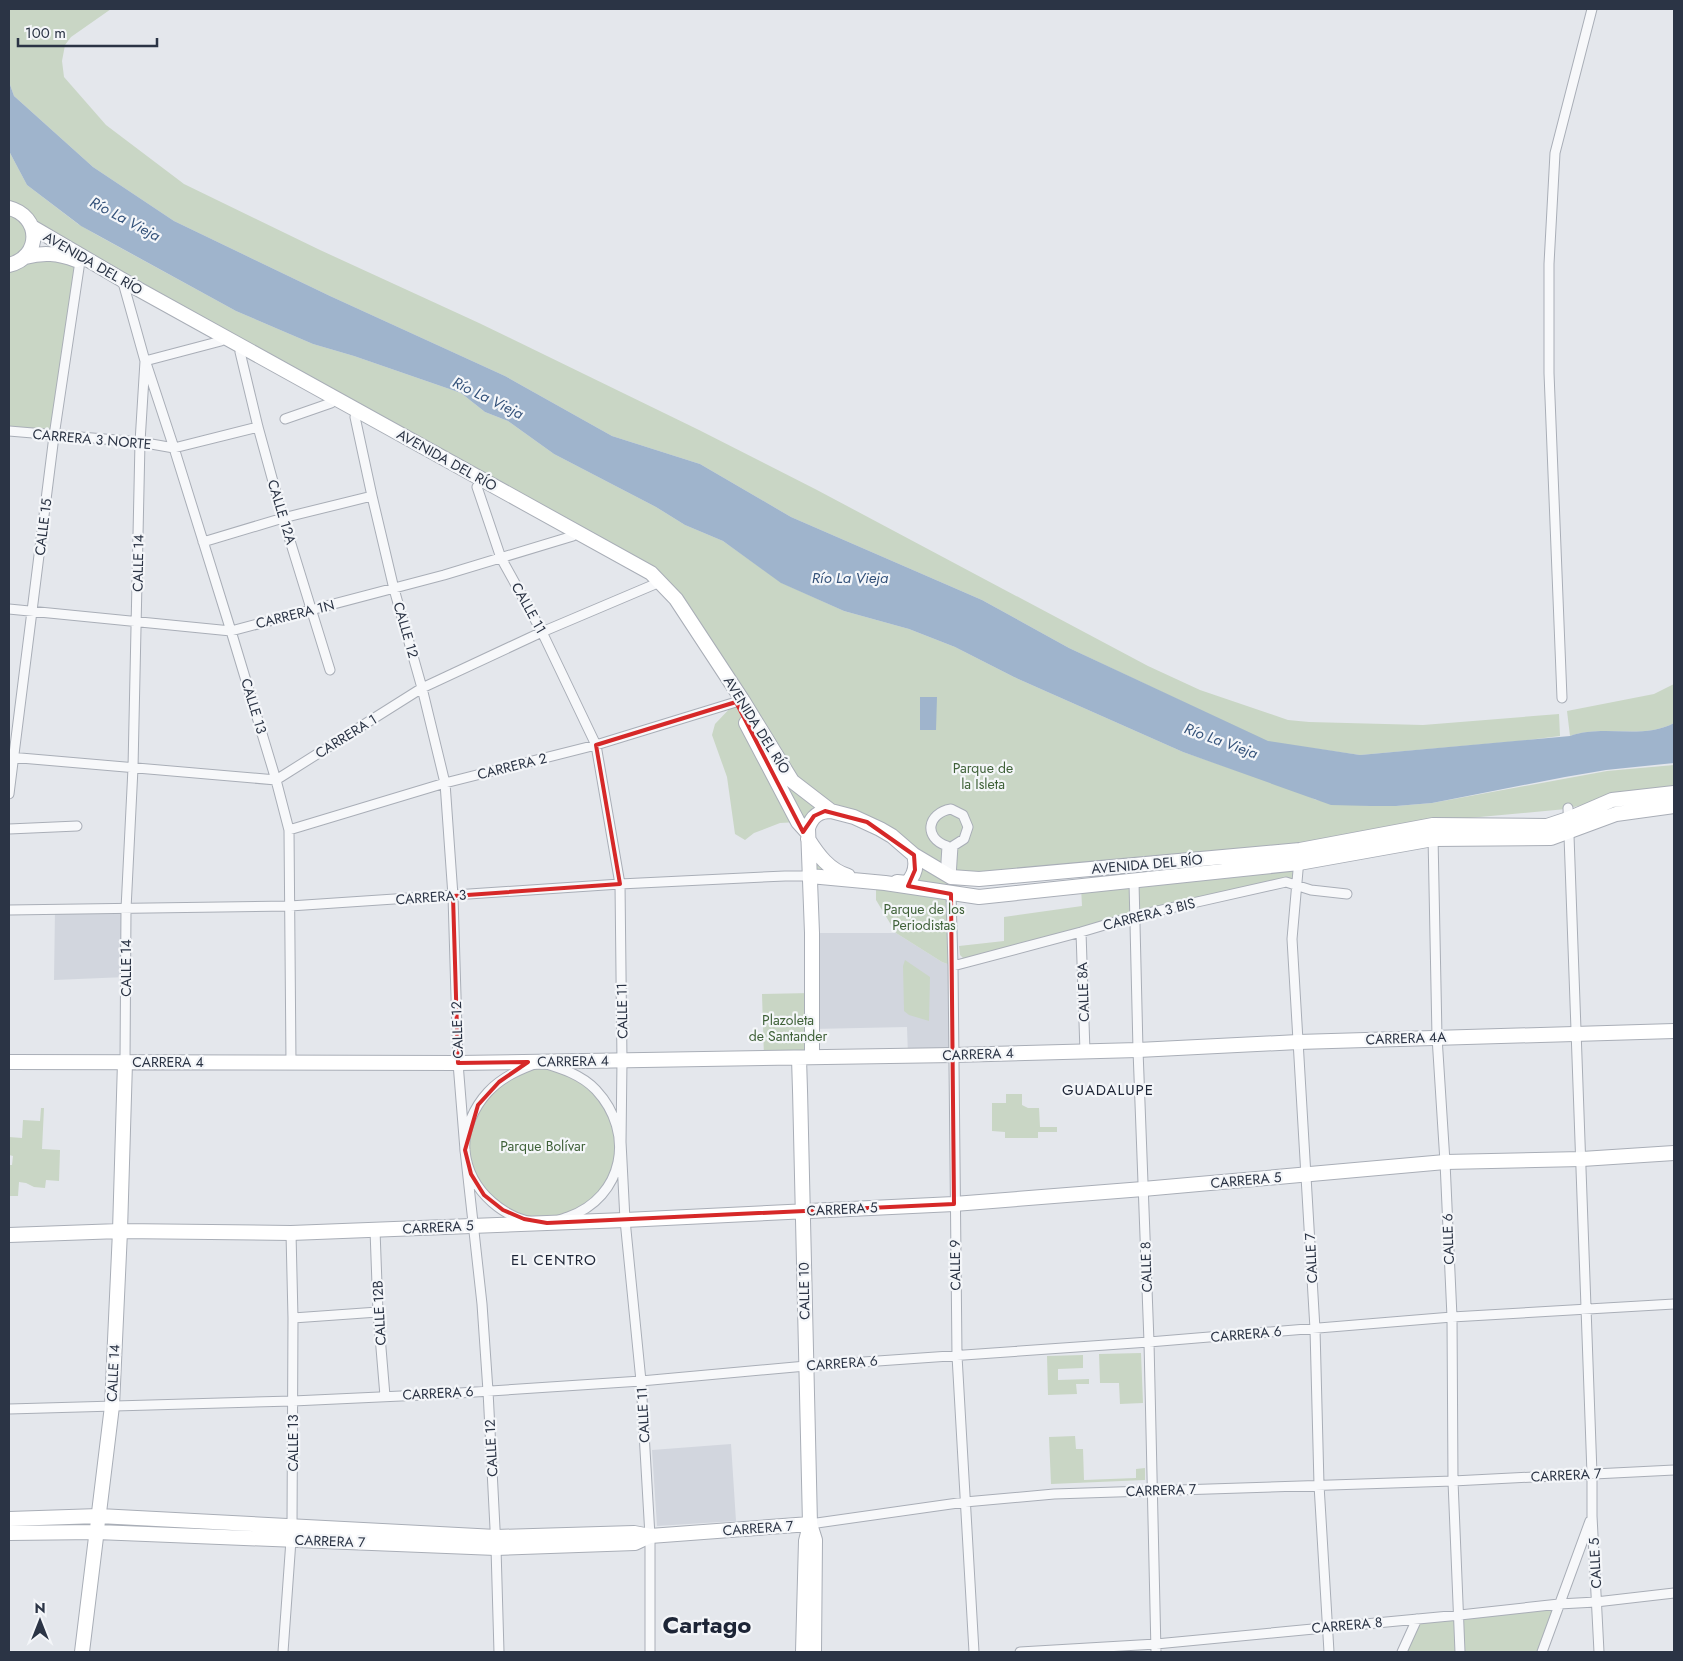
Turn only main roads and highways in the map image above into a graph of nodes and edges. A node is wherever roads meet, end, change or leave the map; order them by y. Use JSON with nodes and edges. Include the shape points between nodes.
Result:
{"nodes":[{"id":1,"x":9,"y":208,"type":"edge"},
{"id":2,"x":32,"y":227,"type":"junction"},
{"id":3,"x":25,"y":257,"type":"junction"},
{"id":4,"x":9,"y":265,"type":"edge"},
{"id":5,"x":658,"y":583,"type":"junction"},
{"id":6,"x":1674,"y":793,"type":"edge"},
{"id":7,"x":1674,"y":806,"type":"edge"},
{"id":8,"x":831,"y":811,"type":"junction"},
{"id":9,"x":1568,"y":819,"type":"junction"},
{"id":10,"x":808,"y":836,"type":"junction"},
{"id":11,"x":914,"y":855,"type":"junction"},
{"id":12,"x":1299,"y":857,"type":"junction"},
{"id":13,"x":810,"y":876,"type":"junction"},
{"id":14,"x":951,"y":878,"type":"junction"},
{"id":15,"x":853,"y":880,"type":"joint"},
{"id":16,"x":893,"y":882,"type":"junction"},
{"id":17,"x":951,"y":894,"type":"junction"},
{"id":18,"x":1674,"y":1031,"type":"edge"},
{"id":19,"x":1138,"y":1050,"type":"joint"},
{"id":20,"x":806,"y":1058,"type":"junction"},
{"id":21,"x":9,"y":1062,"type":"edge"},
{"id":22,"x":125,"y":1062,"type":"junction"},
{"id":23,"x":1674,"y":1153,"type":"edge"},
{"id":24,"x":804,"y":1211,"type":"junction"},
{"id":25,"x":120,"y":1231,"type":"junction"},
{"id":26,"x":9,"y":1235,"type":"edge"},
{"id":27,"x":99,"y":1516,"type":"junction"},
{"id":28,"x":9,"y":1519,"type":"edge"},
{"id":29,"x":810,"y":1524,"type":"junction"},
{"id":30,"x":98,"y":1532,"type":"junction"},
{"id":31,"x":9,"y":1533,"type":"edge"},
{"id":32,"x":292,"y":1533,"type":"junction"},
{"id":33,"x":82,"y":1652,"type":"edge"},
{"id":34,"x":804,"y":1652,"type":"edge"},
{"id":35,"x":814,"y":1652,"type":"edge"}],
"edges":[{"from":1,"to":2,"type":"main road","name":"AVENIDA DEL RÍO","via":[[22,213]]},
{"from":2,"to":3,"type":"main road","via":[[34,238]]},
{"from":2,"to":5,"type":"main road","name":"AVENIDA DEL RÍO","via":[[146,294],[651,572]]},
{"from":3,"to":4,"type":"main road","name":"AVENIDA DEL RÍO"},
{"from":3,"to":5,"type":"main road","name":"AVENIDA DEL RÍO","via":[[47,253],[80,261],[477,487]]},
{"from":5,"to":8,"type":"main road","name":"AVENIDA DEL RÍO","via":[[676,599],[792,781]]},
{"from":5,"to":10,"type":"main road","name":"AVENIDA DEL RÍO","via":[[671,598],[736,702]]},
{"from":6,"to":9,"type":"main road","name":"AVENIDA DEL RÍO","via":[[1612,800]]},
{"from":7,"to":9,"type":"main road","name":"AVENIDA DEL RÍO"},
{"from":8,"to":10,"type":"main road","via":[[814,816]]},
{"from":8,"to":11,"type":"main road","name":"AVENIDA DEL RÍO","via":[[880,829]]},
{"from":9,"to":12,"type":"main road","name":"AVENIDA DEL RÍO","via":[[1546,826],[1432,832]]},
{"from":10,"to":13,"type":"main road","name":"CALLE 10"},
{"from":10,"to":16,"type":"main road","name":"AVENIDA DEL RÍO","via":[[825,862],[843,874]]},
{"from":11,"to":14,"type":"main road","name":"AVENIDA DEL RÍO"},
{"from":11,"to":16,"type":"main road","via":[[916,866],[907,882]]},
{"from":12,"to":14,"type":"main road","name":"AVENIDA DEL RÍO","via":[[979,880]]},
{"from":12,"to":17,"type":"main road","name":"AVENIDA DEL RÍO","via":[[1134,882],[979,897]]},
{"from":13,"to":15,"type":"main road","name":"CARRERA 3"},
{"from":13,"to":20,"type":"main road","name":"CALLE 10"},
{"from":14,"to":17,"type":"main road","name":"CALLE 9"},
{"from":15,"to":16,"type":"main road","name":"AVENIDA DEL RÍO"},
{"from":16,"to":17,"type":"main road","name":"AVENIDA DEL RÍO"},
{"from":18,"to":19,"type":"main road","name":"CARRERA 4A"},
{"from":19,"to":20,"type":"main road","name":"CARRERA 4"},
{"from":20,"to":22,"type":"main road","name":"CARRERA 4","via":[[458,1063]]},
{"from":20,"to":24,"type":"main road","name":"CALLE 10"},
{"from":21,"to":22,"type":"main road","name":"CARRERA 4"},
{"from":22,"to":25,"type":"main road","name":"CALLE 14"},
{"from":23,"to":24,"type":"main road","name":"CARRERA 5","via":[[1445,1162],[954,1204]]},
{"from":24,"to":25,"type":"main road","name":"CARRERA 5","via":[[291,1233]]},
{"from":24,"to":29,"type":"main road","name":"CALLE 10"},
{"from":25,"to":26,"type":"main road","name":"CARRERA 5"},
{"from":25,"to":27,"type":"main road","name":"CALLE 14","via":[[112,1406]]},
{"from":27,"to":28,"type":"main road","name":"CARRERA 7"},
{"from":27,"to":30,"type":"main road","name":"CALLE 14"},
{"from":27,"to":32,"type":"main road","name":"CARRERA 7"},
{"from":29,"to":32,"type":"main road","name":"CARRERA 7","via":[[650,1536],[635,1543],[496,1542]]},
{"from":29,"to":34,"type":"main road","name":"CALLE 10","via":[[806,1541]]},
{"from":29,"to":35,"type":"main road","name":"CALLE 10","via":[[815,1540]]},
{"from":30,"to":31,"type":"main road","name":"CARRERA 7"},
{"from":30,"to":32,"type":"main road","name":"CARRERA 7"},
{"from":30,"to":33,"type":"main road","name":"CALLE 14"}]}
